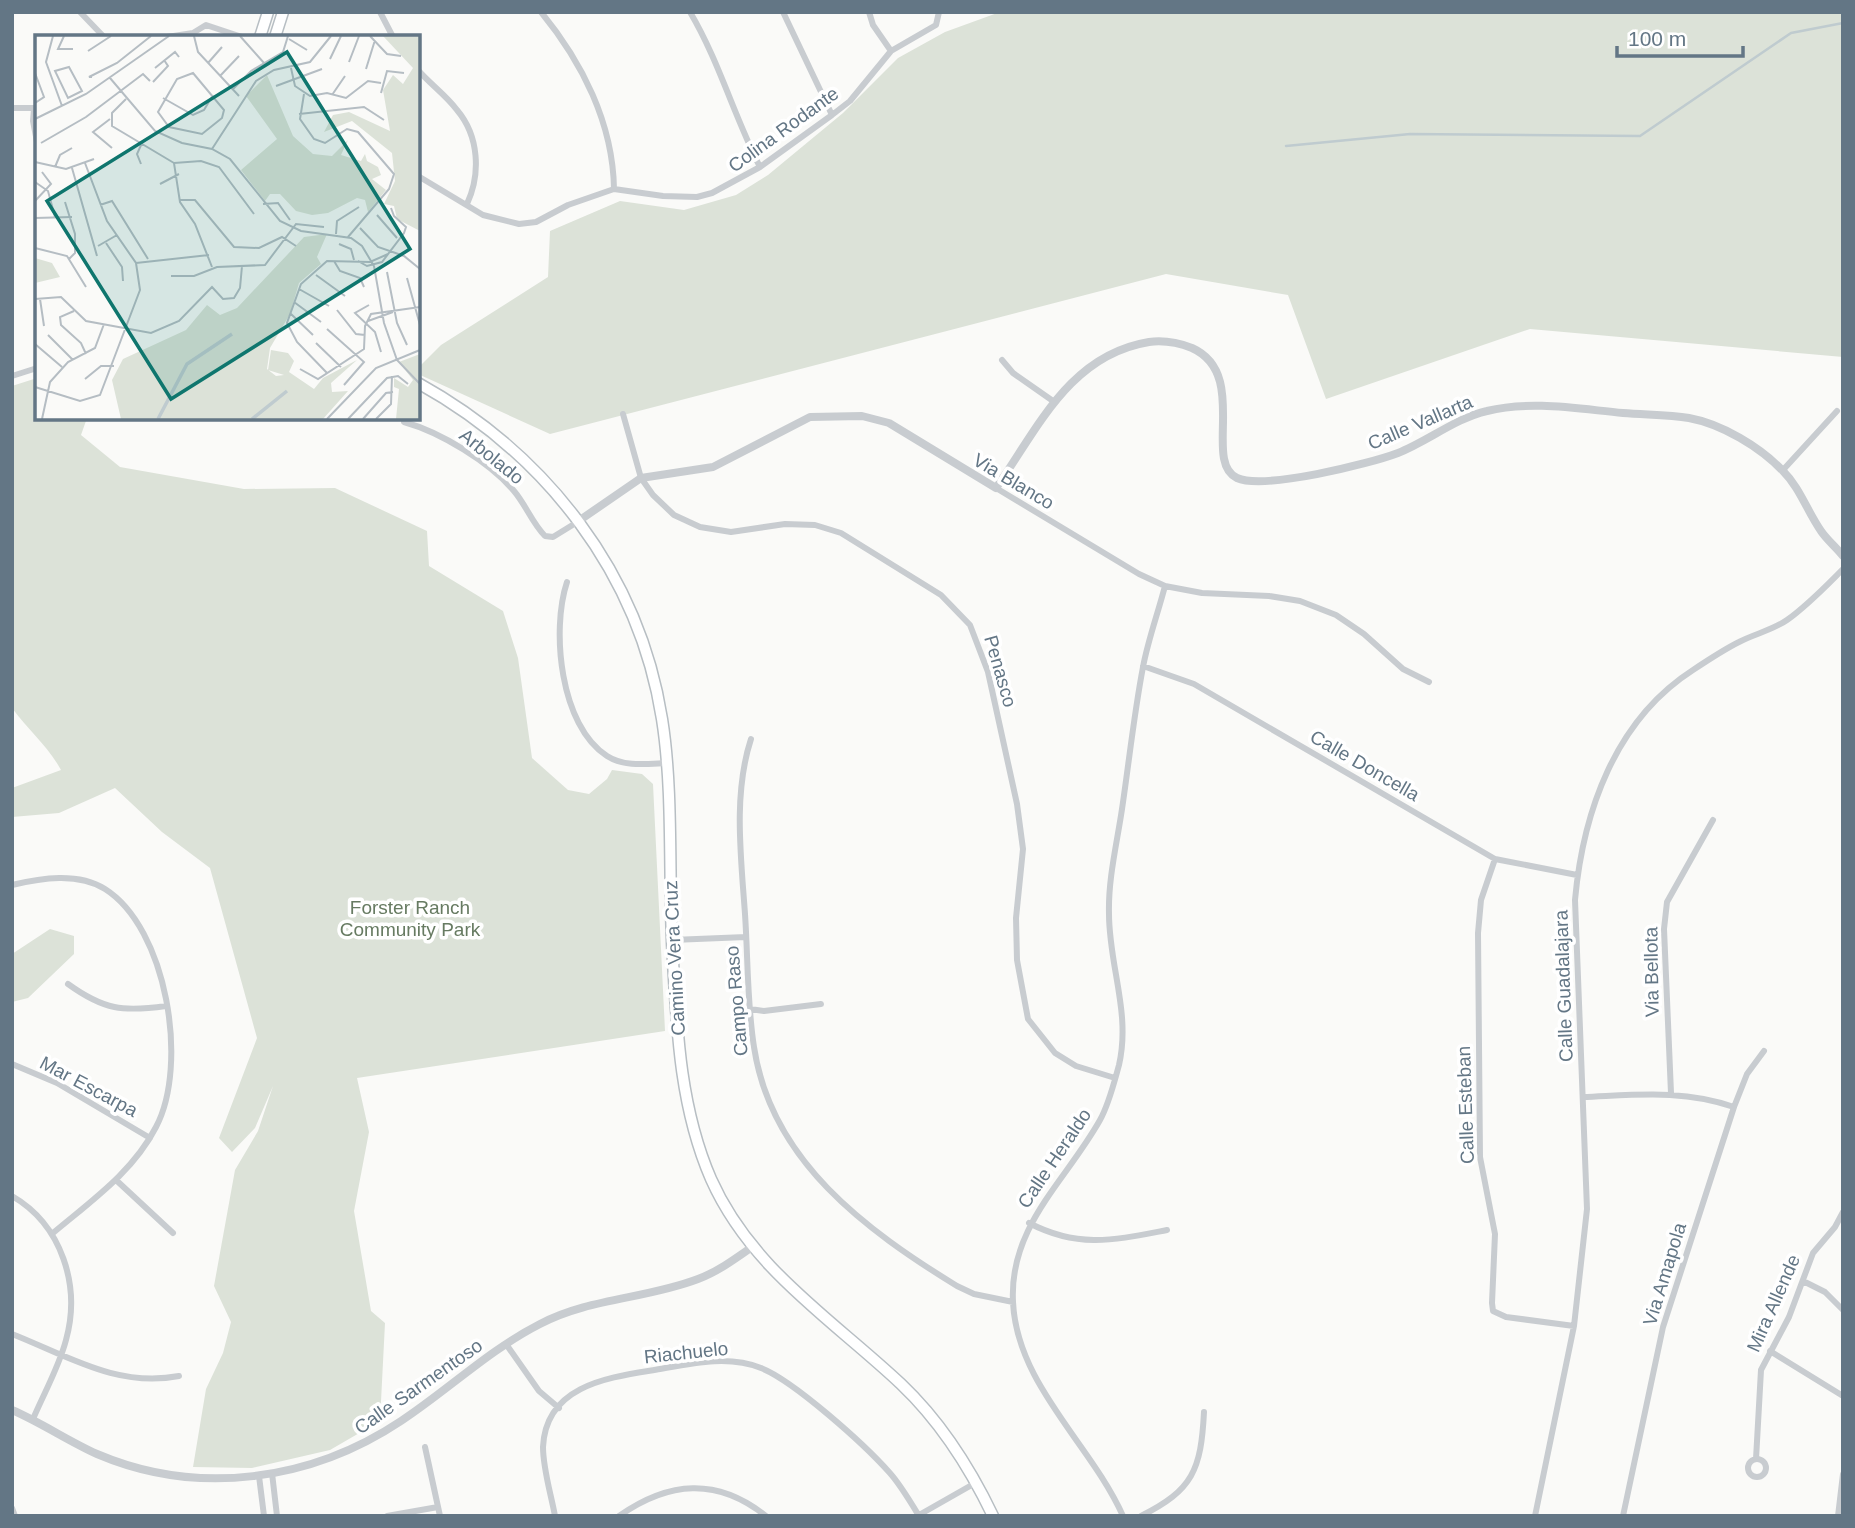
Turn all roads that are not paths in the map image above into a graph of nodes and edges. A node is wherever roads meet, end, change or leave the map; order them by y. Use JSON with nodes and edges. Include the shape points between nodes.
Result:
{"nodes":[{"id":1,"x":80,"y":12,"type":"edge"},
{"id":2,"x":268,"y":12,"type":"edge"},
{"id":3,"x":283,"y":12,"type":"edge"},
{"id":4,"x":380,"y":12,"type":"edge"},
{"id":5,"x":541,"y":12,"type":"edge"},
{"id":6,"x":690,"y":12,"type":"edge"},
{"id":7,"x":783,"y":12,"type":"edge"},
{"id":8,"x":869,"y":12,"type":"edge"},
{"id":9,"x":939,"y":12,"type":"edge"},
{"id":10,"x":102,"y":35,"type":"edge"},
{"id":11,"x":192,"y":35,"type":"edge"},
{"id":12,"x":236,"y":35,"type":"edge"},
{"id":13,"x":261,"y":35,"type":"edge"},
{"id":14,"x":276,"y":35,"type":"edge"},
{"id":15,"x":392,"y":35,"type":"edge"},
{"id":16,"x":891,"y":51,"type":"junction"},
{"id":17,"x":420,"y":72,"type":"edge"},
{"id":18,"x":12,"y":108,"type":"edge"},
{"id":19,"x":35,"y":108,"type":"edge"},
{"id":20,"x":832,"y":115,"type":"junction"},
{"id":21,"x":760,"y":167,"type":"junction"},
{"id":22,"x":420,"y":177,"type":"edge"},
{"id":23,"x":614,"y":189,"type":"junction"},
{"id":24,"x":467,"y":204,"type":"junction"},
{"id":25,"x":1002,"y":360,"type":"dead end"},
{"id":26,"x":35,"y":369,"type":"edge"},
{"id":27,"x":12,"y":376,"type":"edge"},
{"id":28,"x":420,"y":384,"type":"edge"},
{"id":29,"x":1053,"y":401,"type":"junction"},
{"id":30,"x":1837,"y":411,"type":"dead end"},
{"id":31,"x":623,"y":414,"type":"dead end"},
{"id":32,"x":404,"y":422,"type":"dead end"},
{"id":33,"x":1783,"y":470,"type":"junction"},
{"id":34,"x":641,"y":478,"type":"junction"},
{"id":35,"x":996,"y":488,"type":"junction"},
{"id":36,"x":580,"y":520,"type":"junction"},
{"id":37,"x":1843,"y":556,"type":"edge"},
{"id":38,"x":1843,"y":569,"type":"edge"},
{"id":39,"x":567,"y":582,"type":"dead end"},
{"id":40,"x":1165,"y":586,"type":"junction"},
{"id":41,"x":1143,"y":666,"type":"junction"},
{"id":42,"x":1429,"y":682,"type":"dead end"},
{"id":43,"x":751,"y":739,"type":"dead end"},
{"id":44,"x":665,"y":763,"type":"junction"},
{"id":45,"x":1713,"y":820,"type":"dead end"},
{"id":46,"x":1495,"y":859,"type":"junction"},
{"id":47,"x":1577,"y":875,"type":"junction"},
{"id":48,"x":12,"y":885,"type":"edge"},
{"id":49,"x":746,"y":937,"type":"junction"},
{"id":50,"x":671,"y":940,"type":"junction"},
{"id":51,"x":68,"y":984,"type":"dead end"},
{"id":52,"x":821,"y":1004,"type":"dead end"},
{"id":53,"x":166,"y":1006,"type":"junction"},
{"id":54,"x":750,"y":1009,"type":"junction"},
{"id":55,"x":1764,"y":1051,"type":"dead end"},
{"id":56,"x":12,"y":1064,"type":"edge"},
{"id":57,"x":1115,"y":1078,"type":"junction"},
{"id":58,"x":1671,"y":1093,"type":"junction"},
{"id":59,"x":1583,"y":1097,"type":"junction"},
{"id":60,"x":1734,"y":1107,"type":"junction"},
{"id":61,"x":150,"y":1138,"type":"junction"},
{"id":62,"x":116,"y":1180,"type":"junction"},
{"id":63,"x":12,"y":1196,"type":"edge"},
{"id":64,"x":1843,"y":1212,"type":"edge"},
{"id":65,"x":1029,"y":1223,"type":"junction"},
{"id":66,"x":1167,"y":1230,"type":"dead end"},
{"id":67,"x":53,"y":1233,"type":"junction"},
{"id":68,"x":173,"y":1233,"type":"dead end"},
{"id":69,"x":752,"y":1247,"type":"junction"},
{"id":70,"x":1803,"y":1282,"type":"junction"},
{"id":71,"x":1013,"y":1302,"type":"junction"},
{"id":72,"x":1843,"y":1310,"type":"edge"},
{"id":73,"x":1574,"y":1326,"type":"junction"},
{"id":74,"x":12,"y":1334,"type":"edge"},
{"id":75,"x":506,"y":1344,"type":"junction"},
{"id":76,"x":1770,"y":1351,"type":"junction"},
{"id":77,"x":60,"y":1354,"type":"junction"},
{"id":78,"x":179,"y":1376,"type":"dead end"},
{"id":79,"x":1843,"y":1396,"type":"edge"},
{"id":80,"x":559,"y":1408,"type":"junction"},
{"id":81,"x":12,"y":1410,"type":"edge"},
{"id":82,"x":1204,"y":1412,"type":"dead end"},
{"id":83,"x":33,"y":1419,"type":"junction"},
{"id":84,"x":425,"y":1447,"type":"dead end"},
{"id":85,"x":1756,"y":1459,"type":"dead end"},
{"id":86,"x":272,"y":1473,"type":"junction"},
{"id":87,"x":1843,"y":1474,"type":"edge"},
{"id":88,"x":259,"y":1476,"type":"junction"},
{"id":89,"x":977,"y":1482,"type":"junction"},
{"id":90,"x":438,"y":1507,"type":"junction"},
{"id":91,"x":12,"y":1508,"type":"edge"},
{"id":92,"x":919,"y":1515,"type":"edge"},
{"id":93,"x":15,"y":1516,"type":"edge"},
{"id":94,"x":264,"y":1516,"type":"edge"},
{"id":95,"x":277,"y":1516,"type":"edge"},
{"id":96,"x":387,"y":1516,"type":"edge"},
{"id":97,"x":439,"y":1516,"type":"edge"},
{"id":98,"x":555,"y":1516,"type":"edge"},
{"id":99,"x":620,"y":1516,"type":"edge"},
{"id":100,"x":766,"y":1516,"type":"edge"},
{"id":101,"x":993,"y":1516,"type":"edge"},
{"id":102,"x":1123,"y":1516,"type":"edge"},
{"id":103,"x":1140,"y":1516,"type":"edge"},
{"id":104,"x":1535,"y":1516,"type":"edge"},
{"id":105,"x":1623,"y":1516,"type":"edge"},
{"id":106,"x":1838,"y":1516,"type":"edge"}],
"edges":[{"from":1,"to":10,"type":"street"},
{"from":2,"to":13,"type":"main road"},
{"from":3,"to":14,"type":"main road"},
{"from":4,"to":15,"type":"street"},
{"from":5,"to":23,"type":"street","via":[[578,62],[591,91],[607,137]]},
{"from":6,"to":21,"type":"street","via":[[710,47]]},
{"from":7,"to":20,"type":"street"},
{"from":8,"to":16,"type":"street"},
{"from":9,"to":16,"type":"street","name":"Colina Rodante","via":[[930,29]]},
{"from":11,"to":12,"type":"street","via":[[206,25]]},
{"from":16,"to":20,"type":"street","name":"Colina Rodante","via":[[850,101]]},
{"from":17,"to":24,"type":"street","via":[[458,110],[475,145],[476,168]]},
{"from":18,"to":19,"type":"street"},
{"from":20,"to":21,"type":"street","name":"Colina Rodante"},
{"from":21,"to":23,"type":"street","name":"Colina Rodante","via":[[730,186],[697,197]]},
{"from":22,"to":24,"type":"street","name":"Colina Rodante"},
{"from":23,"to":24,"type":"street","name":"Colina Rodante","via":[[536,222],[519,224],[493,219]]},
{"from":25,"to":29,"type":"street"},
{"from":26,"to":27,"type":"street"},
{"from":28,"to":36,"type":"main road","name":"Camino Vera Cruz","via":[[486,425],[546,479]]},
{"from":29,"to":33,"type":"street","name":"Calle Vallarta","via":[[1081,374],[1121,350],[1150,342],[1180,343],[1200,352],[1217,370],[1225,402],[1223,454],[1226,469],[1238,478],[1279,480],[1341,470],[1398,453],[1486,411],[1534,406],[1690,418],[1734,434]]},
{"from":29,"to":35,"type":"street","name":"Calle Vallarta"},
{"from":30,"to":33,"type":"street"},
{"from":31,"to":34,"type":"street","name":"Penasco"},
{"from":32,"to":36,"type":"street","name":"Arbolado","via":[[432,429],[467,451],[514,490],[545,536],[553,537]]},
{"from":33,"to":37,"type":"street","name":"Calle Vallarta"},
{"from":34,"to":35,"type":"street","name":"Via Blanco","via":[[713,467],[810,417],[862,416],[889,424]]},
{"from":34,"to":36,"type":"street","name":"Via Blanco"},
{"from":34,"to":57,"type":"street","name":"Penasco","via":[[666,509],[700,527],[731,532],[786,524],[841,533],[941,595],[970,625],[988,672],[1017,804],[1023,849],[1017,960],[1028,1019],[1055,1053],[1076,1066]]},
{"from":35,"to":40,"type":"street","name":"Via Blanco","via":[[1139,575]]},
{"from":36,"to":44,"type":"main road","name":"Camino Vera Cruz","via":[[628,608],[648,663],[662,720]]},
{"from":38,"to":47,"type":"street","name":"Calle Guadalajara","via":[[1785,621],[1736,643],[1689,672],[1647,711],[1623,742],[1597,791]]},
{"from":39,"to":44,"type":"street","via":[[559,603],[564,682],[573,717],[591,743],[608,757],[627,763]]},
{"from":40,"to":41,"type":"street","name":"Calle Heraldo"},
{"from":40,"to":42,"type":"street","name":"Via Blanco","via":[[1300,601],[1336,615],[1403,669]]},
{"from":41,"to":46,"type":"street","name":"Calle Doncella","via":[[1194,684]]},
{"from":41,"to":57,"type":"street","name":"Calle Heraldo","via":[[1110,890],[1112,955],[1124,1027]]},
{"from":43,"to":49,"type":"street","name":"Campo Raso","via":[[742,789]]},
{"from":44,"to":50,"type":"main road","name":"Camino Vera Cruz"},
{"from":45,"to":58,"type":"street","name":"Via Bellota","via":[[1667,902],[1664,929]]},
{"from":46,"to":47,"type":"street","name":"Calle Doncella"},
{"from":46,"to":73,"type":"street","name":"Calle Esteban","via":[[1481,900],[1478,933],[1479,1157],[1495,1234],[1493,1311],[1506,1317]]},
{"from":47,"to":59,"type":"street","name":"Calle Guadalajara"},
{"from":48,"to":53,"type":"street","via":[[70,877],[103,887],[127,905],[152,948]]},
{"from":49,"to":50,"type":"street"},
{"from":49,"to":54,"type":"street","name":"Campo Raso"},
{"from":50,"to":69,"type":"main road","name":"Camino Vera Cruz","via":[[682,1080],[693,1129],[710,1178]]},
{"from":51,"to":53,"type":"street","via":[[94,1003],[137,1010]]},
{"from":52,"to":54,"type":"street"},
{"from":53,"to":61,"type":"street","via":[[173,1068],[163,1110]]},
{"from":54,"to":71,"type":"street","name":"Campo Raso","via":[[754,1049],[769,1100],[799,1158],[822,1184],[856,1216],[957,1286]]},
{"from":55,"to":60,"type":"street","name":"Via Amapola","via":[[1747,1074]]},
{"from":56,"to":61,"type":"street","name":"Mar Escarpa","via":[[57,1083]]},
{"from":57,"to":65,"type":"street","name":"Calle Heraldo","via":[[1101,1119]]},
{"from":58,"to":59,"type":"street"},
{"from":58,"to":60,"type":"street","via":[[1706,1097]]},
{"from":59,"to":73,"type":"street","name":"Calle Guadalajara","via":[[1587,1209]]},
{"from":60,"to":105,"type":"street","name":"Via Amapola","via":[[1663,1327]]},
{"from":61,"to":62,"type":"street"},
{"from":62,"to":67,"type":"street"},
{"from":62,"to":68,"type":"street"},
{"from":63,"to":67,"type":"street"},
{"from":64,"to":70,"type":"street","name":"Mira Allende","via":[[1813,1253]]},
{"from":65,"to":66,"type":"street","via":[[1089,1242]]},
{"from":65,"to":71,"type":"street","name":"Calle Heraldo","via":[[1019,1253]]},
{"from":67,"to":77,"type":"street","via":[[63,1253],[73,1307]]},
{"from":69,"to":75,"type":"street","name":"Calle Sarmentoso","via":[[698,1279],[575,1310]]},
{"from":69,"to":89,"type":"main road","name":"Camino Vera Cruz","via":[[803,1300],[903,1386]]},
{"from":70,"to":72,"type":"street","via":[[1825,1292]]},
{"from":70,"to":76,"type":"street","name":"Mira Allende"},
{"from":71,"to":102,"type":"street","name":"Calle Heraldo","via":[[1027,1361],[1110,1487]]},
{"from":73,"to":104,"type":"street","name":"Calle Guadalajara"},
{"from":74,"to":77,"type":"street"},
{"from":75,"to":80,"type":"street","via":[[539,1391]]},
{"from":75,"to":86,"type":"street","name":"Calle Sarmentoso","via":[[358,1447],[324,1462]]},
{"from":76,"to":79,"type":"street"},
{"from":76,"to":85,"type":"street","name":"Mira Allende","via":[[1760,1370]]},
{"from":77,"to":78,"type":"street","via":[[110,1374],[153,1381]]},
{"from":77,"to":83,"type":"street"},
{"from":80,"to":92,"type":"street","name":"Riachuelo","via":[[590,1382],[613,1377],[697,1363],[736,1361],[760,1368],[787,1381],[890,1472]]},
{"from":80,"to":98,"type":"street","name":"Riachuelo","via":[[543,1447]]},
{"from":81,"to":83,"type":"street","name":"Calle Sarmentoso"},
{"from":82,"to":103,"type":"street","via":[[1200,1453],[1190,1480],[1165,1503]]},
{"from":83,"to":88,"type":"street","name":"Calle Sarmentoso","via":[[97,1454],[136,1467],[214,1479]]},
{"from":84,"to":90,"type":"street"},
{"from":86,"to":88,"type":"street","name":"Calle Sarmentoso"},
{"from":86,"to":95,"type":"street"},
{"from":87,"to":106,"type":"street"},
{"from":88,"to":94,"type":"street"},
{"from":89,"to":92,"type":"street"},
{"from":89,"to":101,"type":"main road","name":"Camino Vera Cruz"},
{"from":90,"to":96,"type":"street"},
{"from":90,"to":97,"type":"street"},
{"from":91,"to":93,"type":"street"},
{"from":99,"to":100,"type":"street","via":[[653,1496],[691,1487],[746,1500]]}]}
